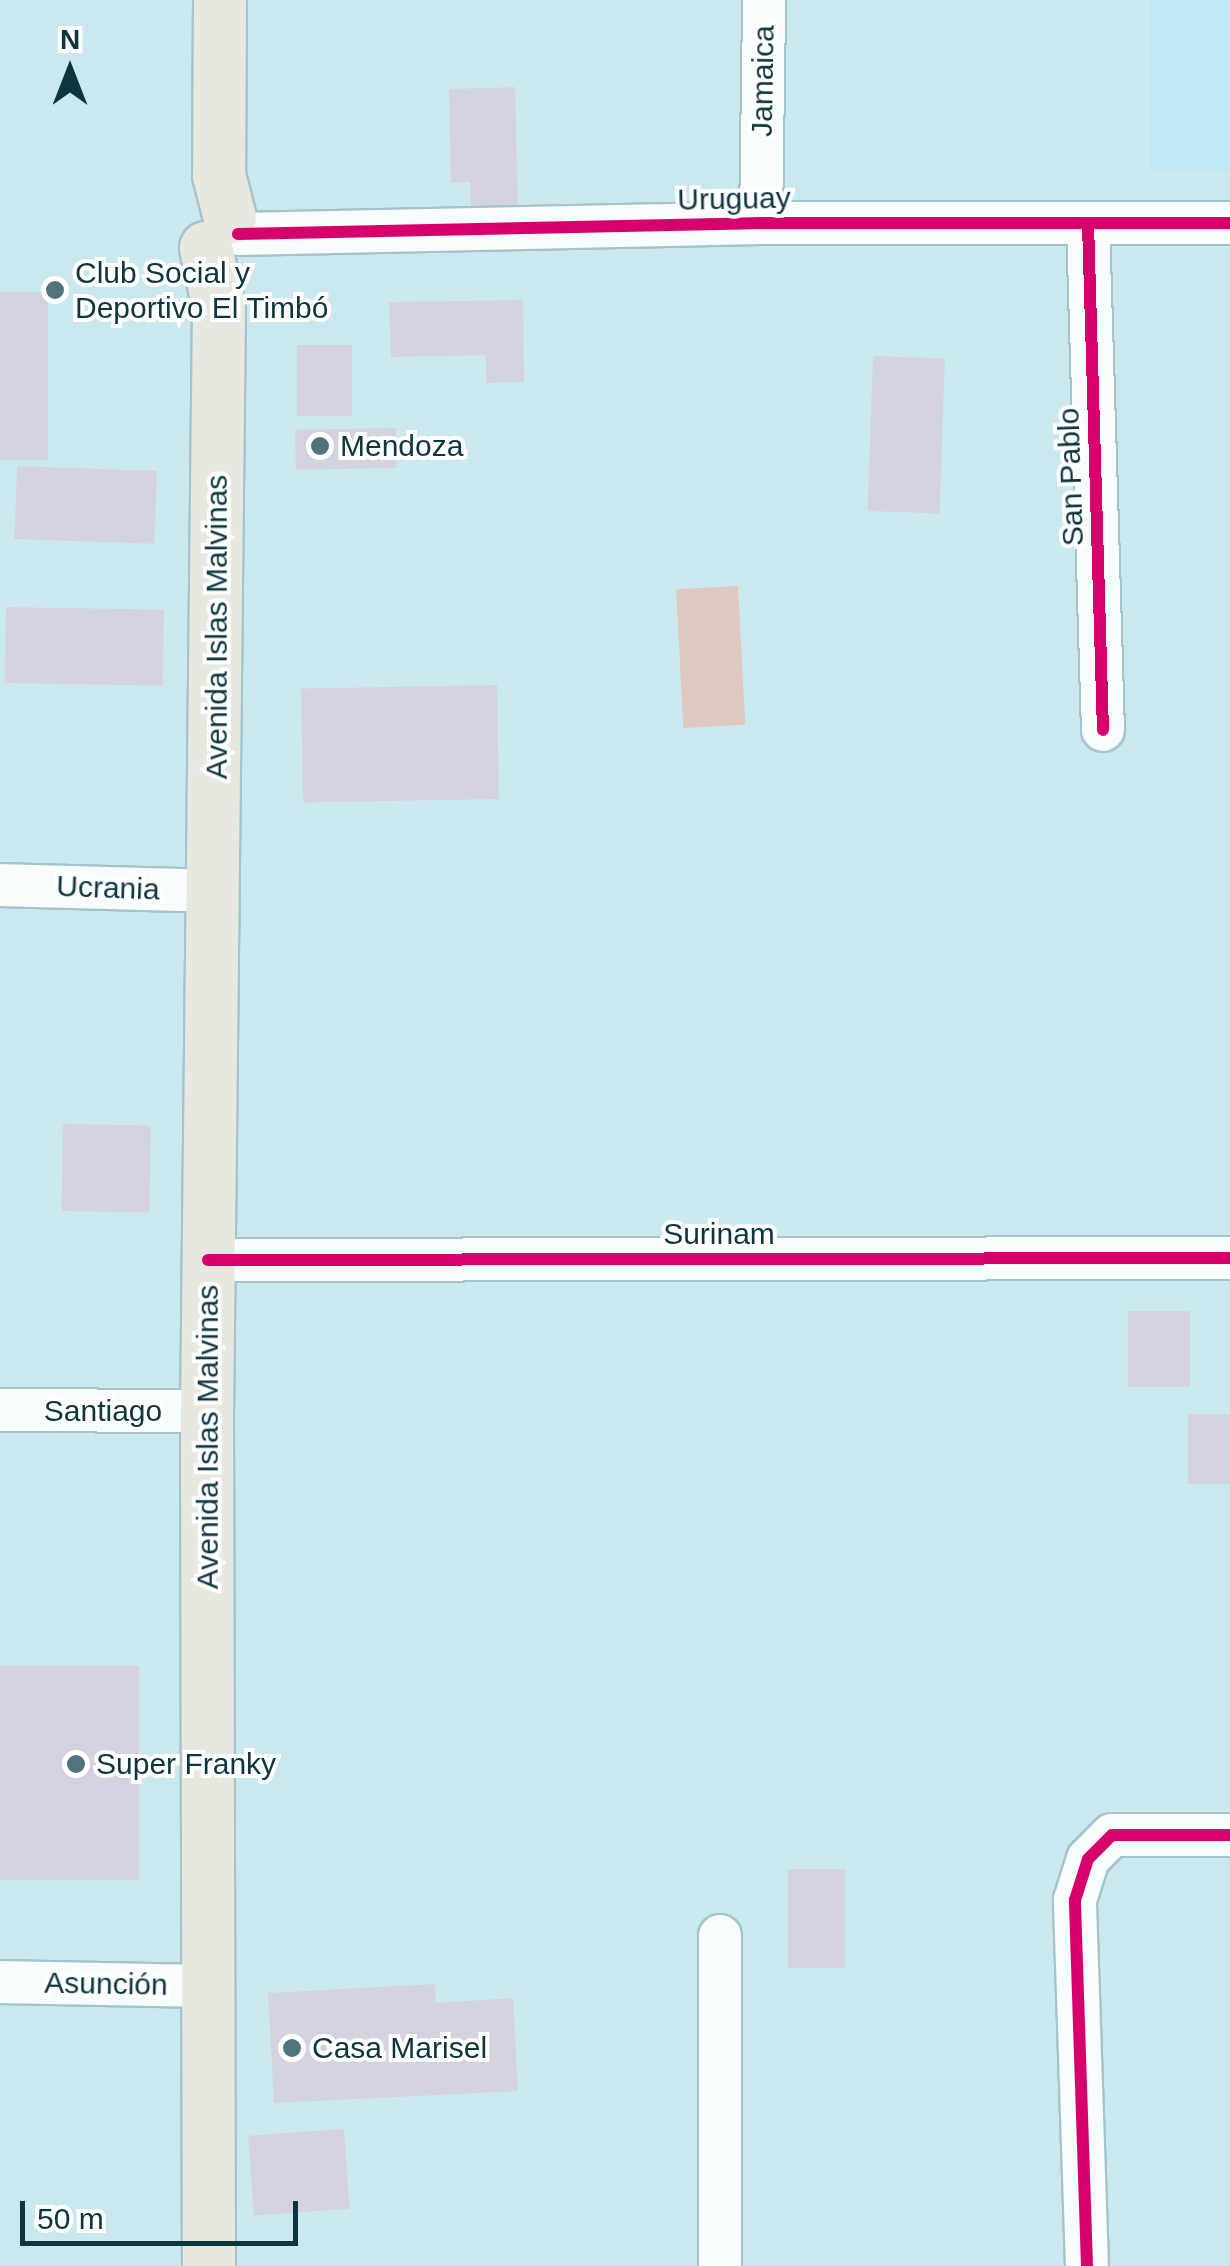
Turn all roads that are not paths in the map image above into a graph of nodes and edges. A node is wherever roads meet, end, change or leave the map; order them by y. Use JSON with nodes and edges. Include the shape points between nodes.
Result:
{"nodes":[{"id":1,"x":220,"y":0,"type":"edge"},
{"id":2,"x":764,"y":0,"type":"edge"},
{"id":3,"x":760,"y":222,"type":"junction"},
{"id":4,"x":1088,"y":222,"type":"junction"},
{"id":5,"x":1230,"y":222,"type":"edge"},
{"id":6,"x":222,"y":224,"type":"junction"},
{"id":7,"x":1103,"y":730,"type":"dead end"},
{"id":8,"x":0,"y":884,"type":"edge"},
{"id":9,"x":215,"y":892,"type":"junction"},
{"id":10,"x":1230,"y":1258,"type":"edge"},
{"id":11,"x":208,"y":1260,"type":"junction"},
{"id":12,"x":0,"y":1410,"type":"edge"},
{"id":13,"x":207,"y":1411,"type":"junction"},
{"id":14,"x":1230,"y":1835,"type":"edge"},
{"id":15,"x":720,"y":1936,"type":"dead end"},
{"id":16,"x":0,"y":1982,"type":"edge"},
{"id":17,"x":212,"y":1986,"type":"junction"},
{"id":18,"x":210,"y":2266,"type":"edge"},
{"id":19,"x":720,"y":2266,"type":"edge"},
{"id":20,"x":1087,"y":2266,"type":"edge"}],
"edges":[{"from":1,"to":6,"type":"main road"},
{"from":2,"to":3,"type":"street","name":"Jamaica"},
{"from":3,"to":4,"type":"street","name":"Uruguay"},
{"from":3,"to":6,"type":"street","name":"Uruguay"},
{"from":4,"to":5,"type":"street","name":"Uruguay"},
{"from":4,"to":7,"type":"street","name":"San Pablo"},
{"from":6,"to":9,"type":"main road","name":"Avenida Islas Malvinas"},
{"from":8,"to":9,"type":"street","name":"Ucrania"},
{"from":9,"to":11,"type":"main road","name":"Avenida Islas Malvinas"},
{"from":10,"to":11,"type":"street","name":"Surinam"},
{"from":11,"to":13,"type":"main road","name":"Avenida Islas Malvinas"},
{"from":12,"to":13,"type":"street","name":"Santiago"},
{"from":13,"to":17,"type":"main road","name":"Avenida Islas Malvinas"},
{"from":14,"to":20,"type":"street","via":[[1112,1835],[1088,1859],[1075,1900]]},
{"from":15,"to":19,"type":"street"},
{"from":16,"to":17,"type":"street","name":"Asunción"},
{"from":17,"to":18,"type":"main road","name":"Avenida Islas Malvinas"}]}
